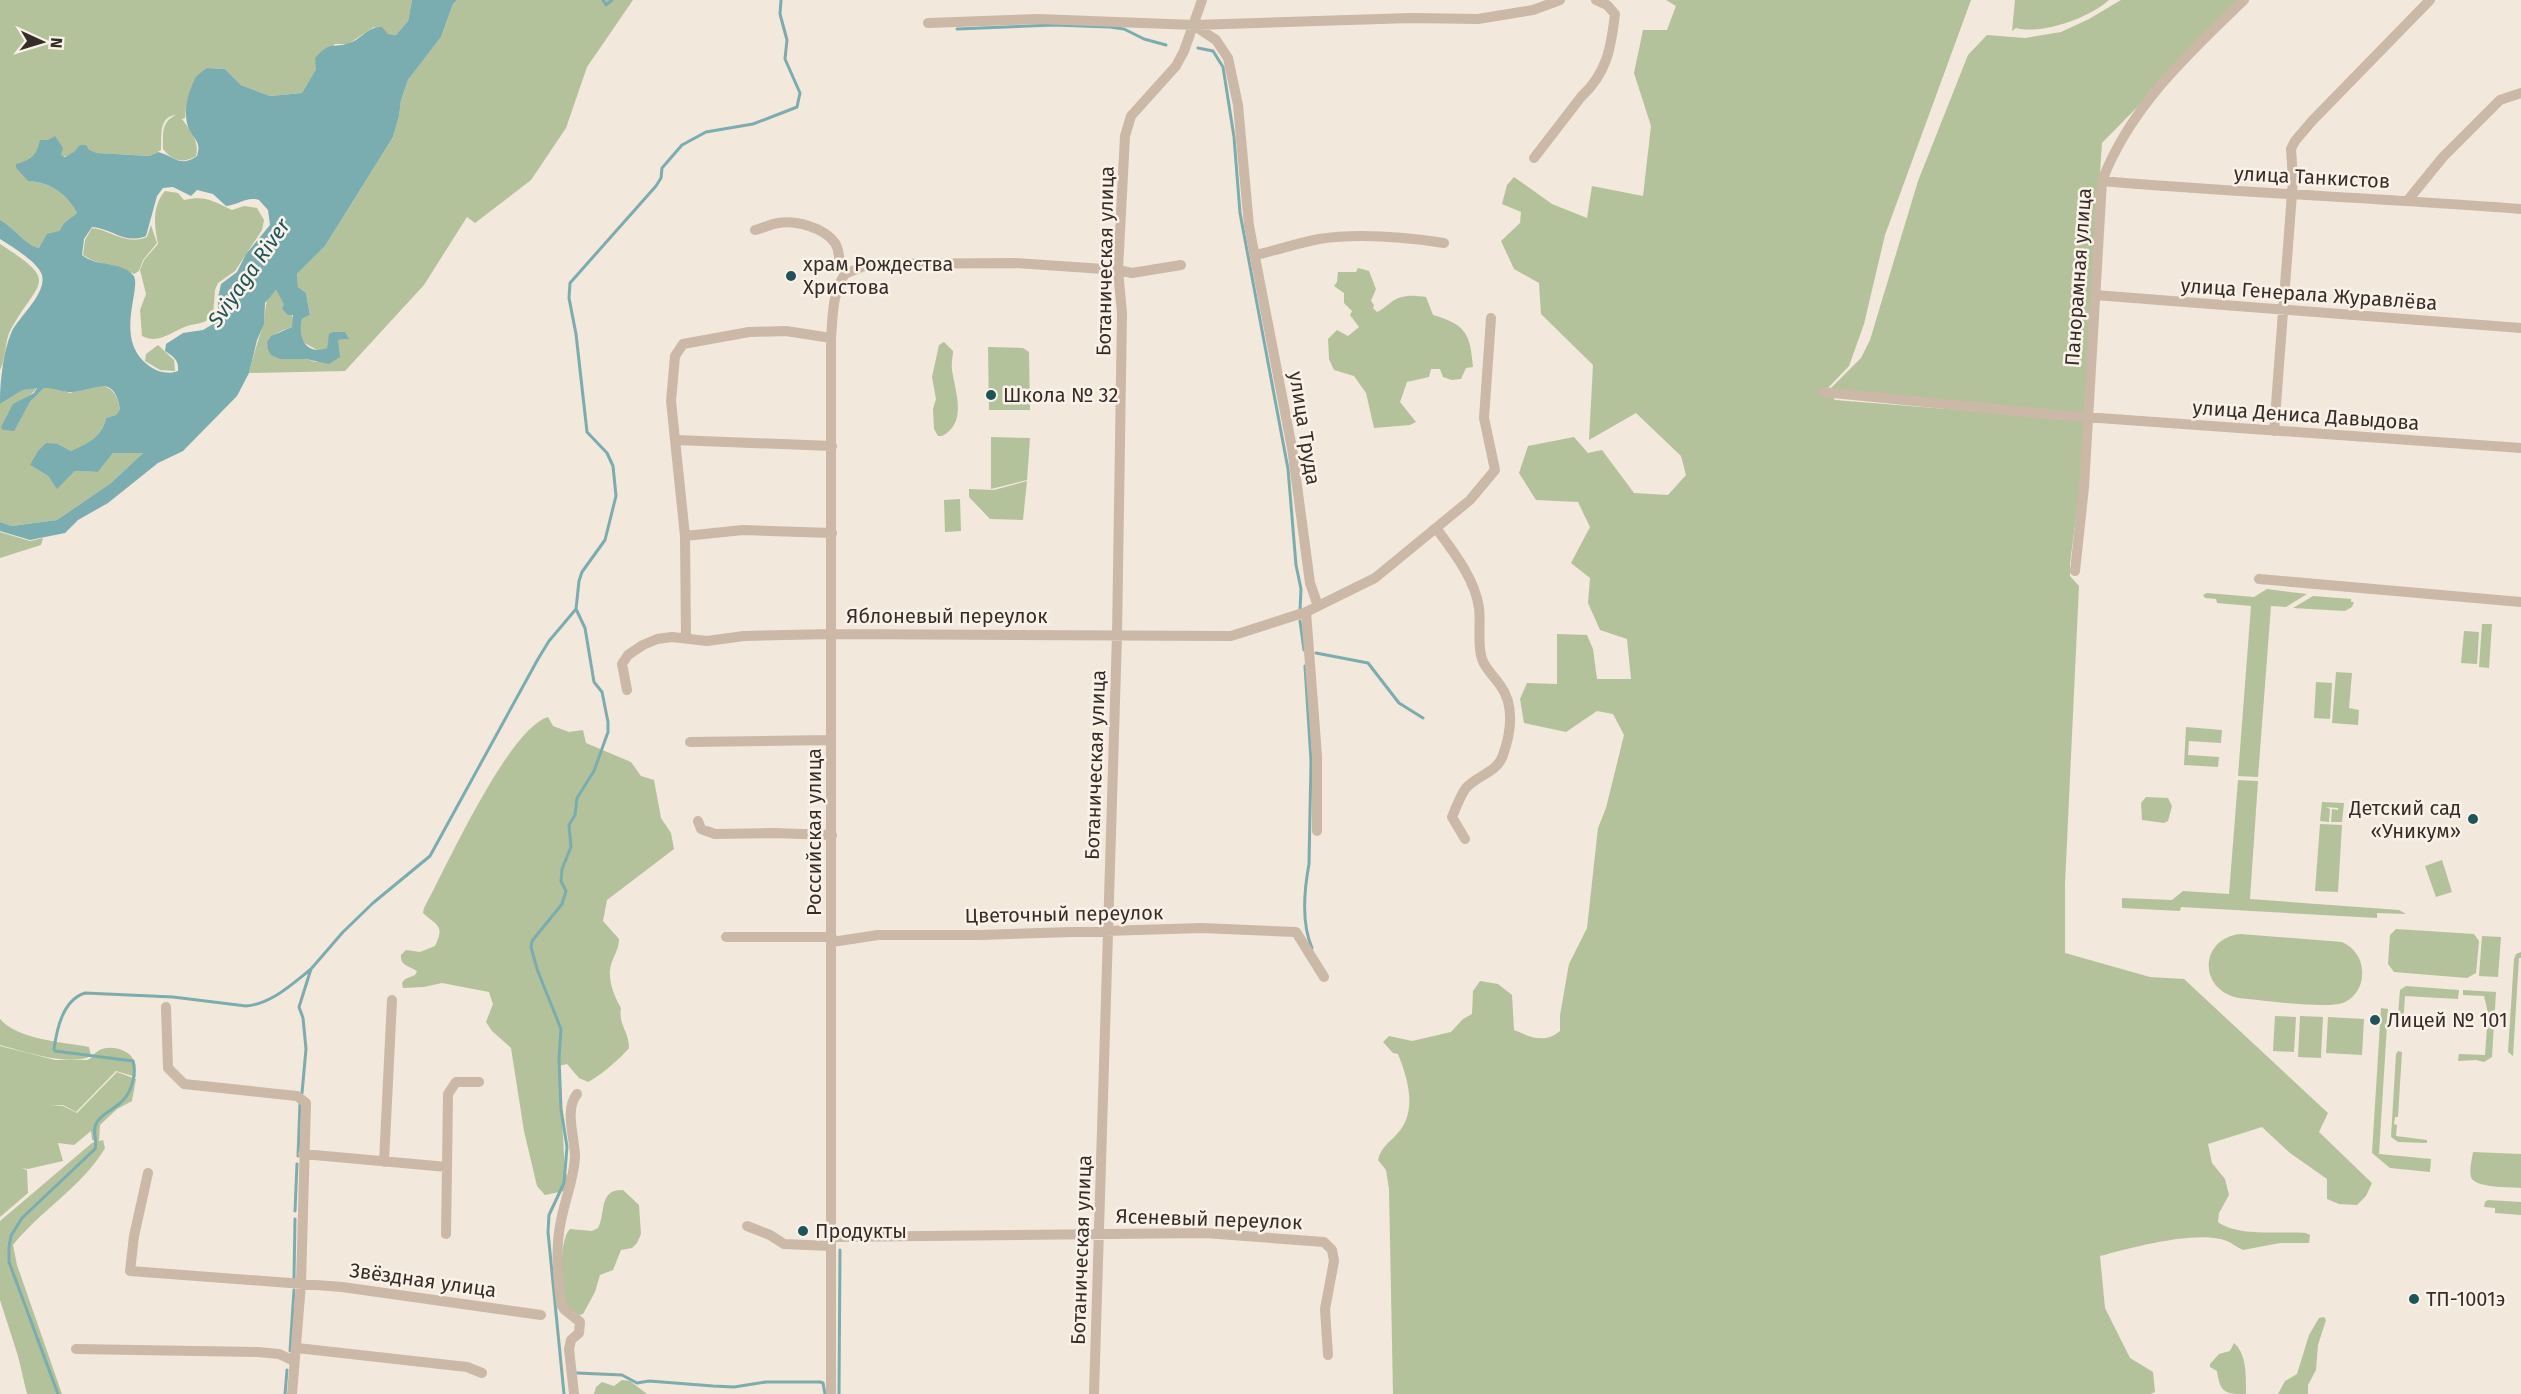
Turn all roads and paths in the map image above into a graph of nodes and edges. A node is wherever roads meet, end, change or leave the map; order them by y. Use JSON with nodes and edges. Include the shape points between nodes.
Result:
{"nodes":[{"id":1,"x":1202,"y":0,"type":"edge"},
{"id":2,"x":1560,"y":0,"type":"edge"},
{"id":3,"x":1596,"y":0,"type":"edge"},
{"id":4,"x":2244,"y":0,"type":"edge"},
{"id":5,"x":2430,"y":0,"type":"edge"},
{"id":6,"x":928,"y":23,"type":"dead end"},
{"id":7,"x":1195,"y":26,"type":"junction"},
{"id":8,"x":2521,"y":93,"type":"edge"},
{"id":9,"x":1534,"y":158,"type":"dead end"},
{"id":10,"x":2102,"y":182,"type":"junction"},
{"id":11,"x":2291,"y":195,"type":"junction"},
{"id":12,"x":2408,"y":200,"type":"junction"},
{"id":13,"x":2521,"y":209,"type":"edge"},
{"id":14,"x":755,"y":230,"type":"dead end"},
{"id":15,"x":1444,"y":243,"type":"dead end"},
{"id":16,"x":1256,"y":255,"type":"junction"},
{"id":17,"x":1181,"y":265,"type":"dead end"},
{"id":18,"x":1118,"y":270,"type":"junction"},
{"id":19,"x":845,"y":274,"type":"junction"},
{"id":20,"x":2095,"y":295,"type":"junction"},
{"id":21,"x":2283,"y":310,"type":"junction"},
{"id":22,"x":1491,"y":318,"type":"dead end"},
{"id":23,"x":2521,"y":328,"type":"edge"},
{"id":24,"x":831,"y":338,"type":"junction"},
{"id":25,"x":1823,"y":392,"type":"dead end"},
{"id":26,"x":2088,"y":417,"type":"junction"},
{"id":27,"x":2274,"y":431,"type":"junction"},
{"id":28,"x":676,"y":440,"type":"junction"},
{"id":29,"x":832,"y":446,"type":"junction"},
{"id":30,"x":2521,"y":448,"type":"edge"},
{"id":31,"x":1436,"y":528,"type":"junction"},
{"id":32,"x":832,"y":533,"type":"junction"},
{"id":33,"x":685,"y":536,"type":"junction"},
{"id":34,"x":2075,"y":571,"type":"dead end"},
{"id":35,"x":2259,"y":579,"type":"dead end"},
{"id":36,"x":2521,"y":602,"type":"edge"},
{"id":37,"x":1318,"y":606,"type":"junction"},
{"id":38,"x":1306,"y":612,"type":"junction"},
{"id":39,"x":831,"y":633,"type":"junction"},
{"id":40,"x":1117,"y":635,"type":"junction"},
{"id":41,"x":686,"y":638,"type":"junction"},
{"id":42,"x":627,"y":690,"type":"dead end"},
{"id":43,"x":831,"y":740,"type":"junction"},
{"id":44,"x":690,"y":742,"type":"dead end"},
{"id":45,"x":698,"y":821,"type":"dead end"},
{"id":46,"x":1317,"y":831,"type":"dead end"},
{"id":47,"x":832,"y":835,"type":"junction"},
{"id":48,"x":1465,"y":839,"type":"dead end"},
{"id":49,"x":1108,"y":931,"type":"junction"},
{"id":50,"x":726,"y":937,"type":"dead end"},
{"id":51,"x":832,"y":939,"type":"junction"},
{"id":52,"x":1324,"y":977,"type":"dead end"},
{"id":53,"x":392,"y":1000,"type":"dead end"},
{"id":54,"x":166,"y":1007,"type":"dead end"},
{"id":55,"x":479,"y":1082,"type":"dead end"},
{"id":56,"x":577,"y":1094,"type":"dead end"},
{"id":57,"x":303,"y":1154,"type":"junction"},
{"id":58,"x":384,"y":1162,"type":"junction"},
{"id":59,"x":447,"y":1167,"type":"junction"},
{"id":60,"x":148,"y":1173,"type":"dead end"},
{"id":61,"x":747,"y":1226,"type":"dead end"},
{"id":62,"x":1100,"y":1233,"type":"junction"},
{"id":63,"x":446,"y":1234,"type":"dead end"},
{"id":64,"x":830,"y":1241,"type":"junction"},
{"id":65,"x":300,"y":1284,"type":"junction"},
{"id":66,"x":541,"y":1315,"type":"dead end"},
{"id":67,"x":297,"y":1348,"type":"junction"},
{"id":68,"x":76,"y":1349,"type":"dead end"},
{"id":69,"x":1328,"y":1355,"type":"dead end"},
{"id":70,"x":294,"y":1361,"type":"junction"},
{"id":71,"x":482,"y":1373,"type":"dead end"},
{"id":72,"x":292,"y":1394,"type":"edge"},
{"id":73,"x":574,"y":1394,"type":"edge"},
{"id":74,"x":831,"y":1394,"type":"edge"},
{"id":75,"x":1094,"y":1394,"type":"edge"}],
"edges":[{"from":1,"to":7,"type":"street"},
{"from":2,"to":7,"type":"street","via":[[1533,10],[1478,19]]},
{"from":3,"to":9,"type":"street","via":[[1615,15],[1611,51],[1590,89]]},
{"from":4,"to":10,"type":"street","name":"Панорамная улица","via":[[2181,61],[2135,116]]},
{"from":5,"to":11,"type":"street","via":[[2295,141],[2291,149]]},
{"from":6,"to":7,"type":"street","via":[[1038,19]]},
{"from":7,"to":16,"type":"street","name":"улица Труда","via":[[1216,40],[1228,58],[1244,143],[1248,214]]},
{"from":7,"to":18,"type":"street","name":"Ботаническая улица","via":[[1176,66],[1131,116],[1125,136]]},
{"from":8,"to":12,"type":"street","via":[[2500,100]]},
{"from":10,"to":11,"type":"street","name":"улица Танкистов"},
{"from":10,"to":20,"type":"street","name":"Панорамная улица"},
{"from":11,"to":12,"type":"street","name":"улица Танкистов"},
{"from":11,"to":21,"type":"street"},
{"from":12,"to":13,"type":"street","name":"улица Танкистов"},
{"from":14,"to":19,"type":"street","via":[[778,223],[822,231],[836,244],[839,266]]},
{"from":15,"to":16,"type":"street","via":[[1343,237]]},
{"from":16,"to":37,"type":"street","name":"улица Труда","via":[[1292,448],[1310,583]]},
{"from":17,"to":18,"type":"street","via":[[1132,273]]},
{"from":18,"to":19,"type":"street","via":[[1014,263],[869,264]]},
{"from":18,"to":40,"type":"street","name":"Ботаническая улица","via":[[1122,313]]},
{"from":19,"to":24,"type":"street","name":"Российская улица","via":[[834,298]]},
{"from":20,"to":21,"type":"street","name":"улица Генерала Журавлёва"},
{"from":20,"to":26,"type":"street","name":"Панорамная улица"},
{"from":21,"to":23,"type":"street","name":"улица Генерала Журавлёва"},
{"from":21,"to":27,"type":"street"},
{"from":22,"to":31,"type":"street","name":"Яблоневый переулок","via":[[1484,418],[1495,470],[1470,500]]},
{"from":24,"to":28,"type":"street","via":[[786,331],[749,332],[683,344],[675,356],[671,401]]},
{"from":24,"to":29,"type":"street","name":"Российская улица"},
{"from":25,"to":26,"type":"street","name":"улица Дениса Давыдова"},
{"from":26,"to":27,"type":"street","name":"улица Дениса Давыдова"},
{"from":26,"to":34,"type":"street","name":"Панорамная улица"},
{"from":27,"to":30,"type":"street","name":"улица Дениса Давыдова"},
{"from":28,"to":29,"type":"street"},
{"from":28,"to":33,"type":"street"},
{"from":29,"to":32,"type":"street","name":"Российская улица"},
{"from":31,"to":37,"type":"street","name":"Яблоневый переулок","via":[[1375,578]]},
{"from":31,"to":48,"type":"street","via":[[1456,556],[1474,593],[1479,606],[1481,656],[1501,685],[1511,715],[1503,757],[1466,788],[1452,817]]},
{"from":32,"to":33,"type":"street","via":[[744,530]]},
{"from":32,"to":39,"type":"street","name":"Российская улица"},
{"from":33,"to":41,"type":"street"},
{"from":35,"to":36,"type":"street"},
{"from":37,"to":38,"type":"street","name":"Яблоневый переулок"},
{"from":38,"to":40,"type":"street","name":"Яблоневый переулок","via":[[1231,636]]},
{"from":38,"to":46,"type":"street","via":[[1317,756]]},
{"from":39,"to":40,"type":"street","name":"Яблоневый переулок"},
{"from":39,"to":41,"type":"street","name":"Яблоневый переулок","via":[[707,641]]},
{"from":39,"to":43,"type":"street","name":"Российская улица"},
{"from":40,"to":49,"type":"street","name":"Ботаническая улица"},
{"from":41,"to":42,"type":"street","name":"Яблоневый переулок","via":[[657,639],[628,655],[622,664]]},
{"from":43,"to":44,"type":"street"},
{"from":43,"to":47,"type":"street","name":"Российская улица"},
{"from":45,"to":47,"type":"street","via":[[701,829],[715,834]]},
{"from":47,"to":51,"type":"street","name":"Российская улица"},
{"from":49,"to":51,"type":"street","name":"Цветочный переулок","via":[[878,934]]},
{"from":49,"to":52,"type":"street","name":"Цветочный переулок","via":[[1202,928],[1296,932]]},
{"from":49,"to":62,"type":"street","name":"Ботаническая улица"},
{"from":50,"to":51,"type":"street","name":"Цветочный переулок"},
{"from":51,"to":64,"type":"street","name":"Российская улица"},
{"from":53,"to":58,"type":"street"},
{"from":54,"to":57,"type":"street","via":[[168,1068],[184,1084],[297,1096],[306,1103]]},
{"from":55,"to":59,"type":"street","via":[[456,1082],[448,1094]]},
{"from":56,"to":73,"type":"street","via":[[571,1106],[575,1156],[557,1248],[561,1304],[580,1322],[579,1333],[571,1340],[569,1349]]},
{"from":57,"to":58,"type":"street"},
{"from":57,"to":65,"type":"street"},
{"from":58,"to":59,"type":"street"},
{"from":59,"to":63,"type":"street"},
{"from":60,"to":65,"type":"street","name":"Звёздная улица","via":[[130,1271]]},
{"from":61,"to":64,"type":"street","name":"Ясеневый переулок","via":[[784,1244]]},
{"from":62,"to":64,"type":"street","name":"Ясеневый переулок"},
{"from":62,"to":69,"type":"street","name":"Ясеневый переулок","via":[[1205,1233],[1324,1242],[1332,1250],[1334,1261],[1325,1309]]},
{"from":62,"to":75,"type":"street","name":"Ботаническая улица"},
{"from":64,"to":74,"type":"street","name":"Российская улица"},
{"from":65,"to":66,"type":"street","name":"Звёздная улица"},
{"from":65,"to":67,"type":"street"},
{"from":67,"to":70,"type":"street"},
{"from":67,"to":71,"type":"street","via":[[467,1367]]},
{"from":68,"to":70,"type":"street","via":[[258,1352],[279,1354]]},
{"from":70,"to":72,"type":"street"}]}
